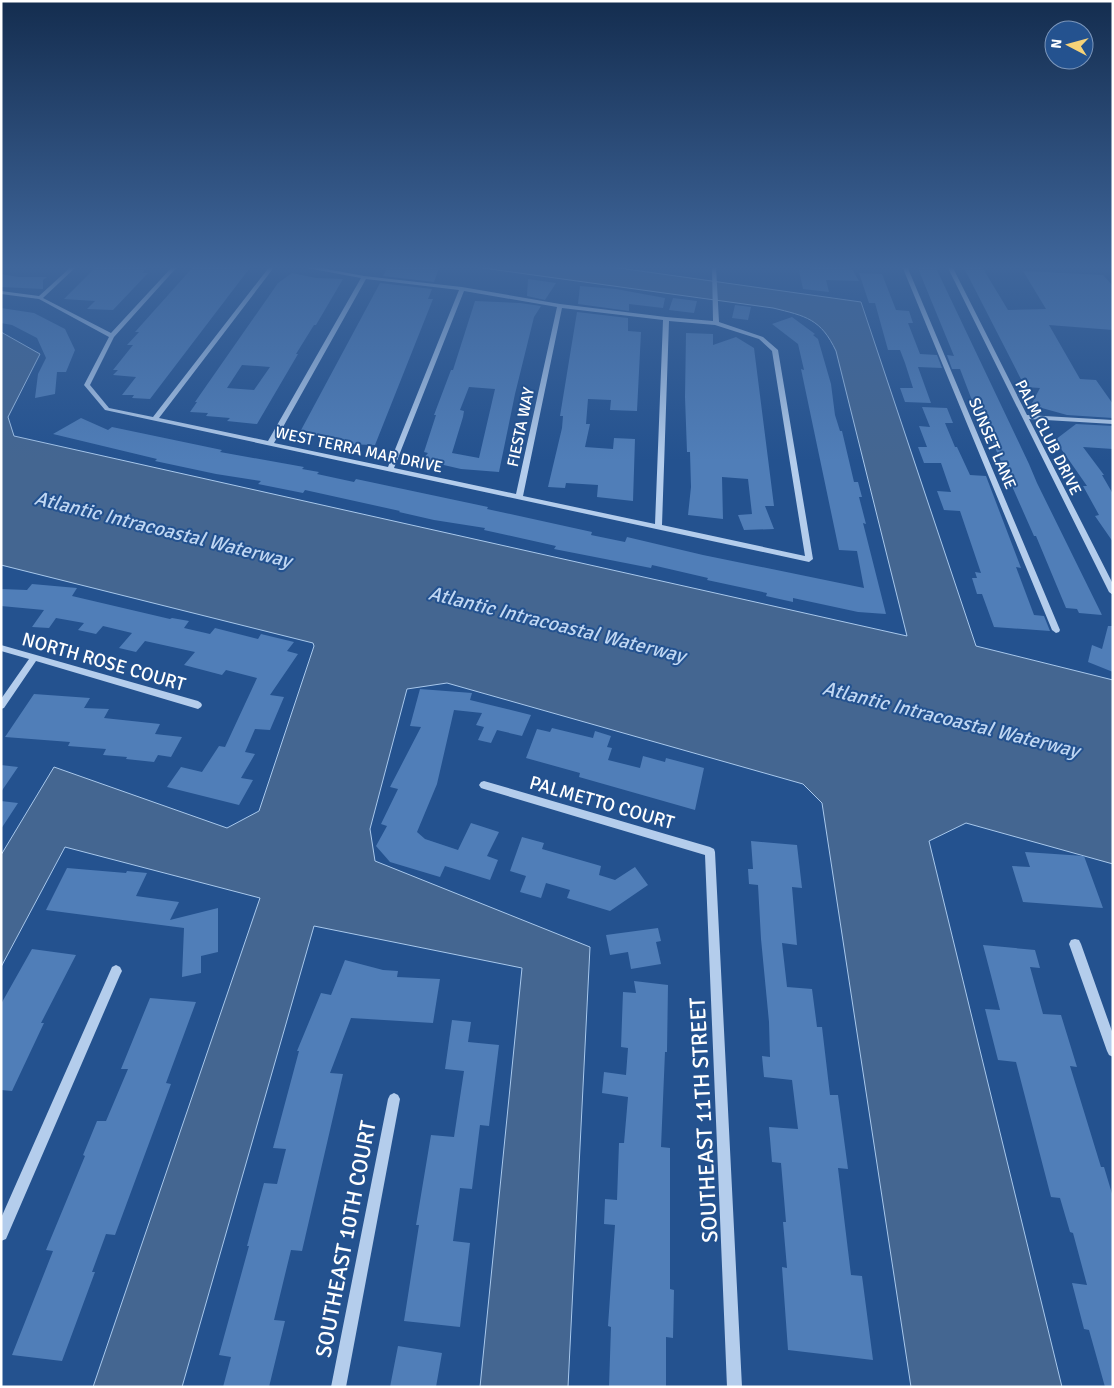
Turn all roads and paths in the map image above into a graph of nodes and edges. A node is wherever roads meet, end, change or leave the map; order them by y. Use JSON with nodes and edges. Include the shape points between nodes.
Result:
{"nodes":[{"id":1,"x":102,"y":331,"type":"edge"},
{"id":2,"x":117,"y":331,"type":"edge"},
{"id":3,"x":223,"y":331,"type":"edge"},
{"id":4,"x":334,"y":331,"type":"edge"},
{"id":5,"x":445,"y":331,"type":"edge"},
{"id":6,"x":555,"y":331,"type":"edge"},
{"id":7,"x":666,"y":331,"type":"edge"},
{"id":8,"x":739,"y":331,"type":"edge"},
{"id":9,"x":931,"y":331,"type":"edge"},
{"id":10,"x":981,"y":331,"type":"edge"},
{"id":11,"x":112,"y":336,"type":"junction"},
{"id":12,"x":1024,"y":417,"type":"junction"},
{"id":13,"x":154,"y":419,"type":"junction"},
{"id":14,"x":1113,"y":422,"type":"edge"},
{"id":15,"x":270,"y":444,"type":"junction"},
{"id":16,"x":390,"y":469,"type":"junction"},
{"id":17,"x":519,"y":496,"type":"junction"},
{"id":18,"x":659,"y":525,"type":"junction"},
{"id":19,"x":1113,"y":592,"type":"edge"},
{"id":20,"x":1056,"y":630,"type":"dead end"},
{"id":21,"x":1,"y":648,"type":"edge"},
{"id":22,"x":34,"y":658,"type":"junction"},
{"id":23,"x":198,"y":705,"type":"dead end"},
{"id":24,"x":1,"y":706,"type":"edge"},
{"id":25,"x":484,"y":785,"type":"dead end"},
{"id":26,"x":710,"y":852,"type":"joint"},
{"id":27,"x":1075,"y":944,"type":"dead end"},
{"id":28,"x":116,"y":971,"type":"dead end"},
{"id":29,"x":1113,"y":1051,"type":"edge"},
{"id":30,"x":394,"y":1099,"type":"dead end"},
{"id":31,"x":1,"y":1234,"type":"edge"},
{"id":32,"x":338,"y":1387,"type":"edge"},
{"id":33,"x":735,"y":1387,"type":"edge"}],
"edges":[{"from":1,"to":11,"type":"street"},
{"from":2,"to":11,"type":"street"},
{"from":3,"to":13,"type":"street"},
{"from":4,"to":15,"type":"street"},
{"from":5,"to":16,"type":"street"},
{"from":6,"to":17,"type":"street","name":"FIESTA WAY"},
{"from":7,"to":18,"type":"street"},
{"from":8,"to":18,"type":"street","name":"WEST TERRA MAR DRIVE","via":[[761,338],[774,350],[809,559]]},
{"from":9,"to":20,"type":"street","name":"SUNSET LANE"},
{"from":10,"to":12,"type":"street","name":"PALM CLUB DRIVE"},
{"from":11,"to":13,"type":"street","name":"WEST TERRA MAR DRIVE","via":[[87,386],[107,409]]},
{"from":12,"to":14,"type":"street"},
{"from":12,"to":19,"type":"street","name":"PALM CLUB DRIVE"},
{"from":13,"to":15,"type":"street","name":"WEST TERRA MAR DRIVE"},
{"from":15,"to":16,"type":"street","name":"WEST TERRA MAR DRIVE"},
{"from":16,"to":17,"type":"street","name":"WEST TERRA MAR DRIVE"},
{"from":17,"to":18,"type":"street","name":"WEST TERRA MAR DRIVE"},
{"from":21,"to":22,"type":"street","name":"NORTH ROSE COURT"},
{"from":22,"to":23,"type":"street","name":"NORTH ROSE COURT"},
{"from":22,"to":24,"type":"street"},
{"from":25,"to":26,"type":"street","name":"PALMETTO COURT"},
{"from":26,"to":33,"type":"street","name":"SOUTHEAST 11TH STREET"},
{"from":27,"to":29,"type":"street"},
{"from":28,"to":31,"type":"street"},
{"from":30,"to":32,"type":"street","name":"SOUTHEAST 10TH COURT"}]}
